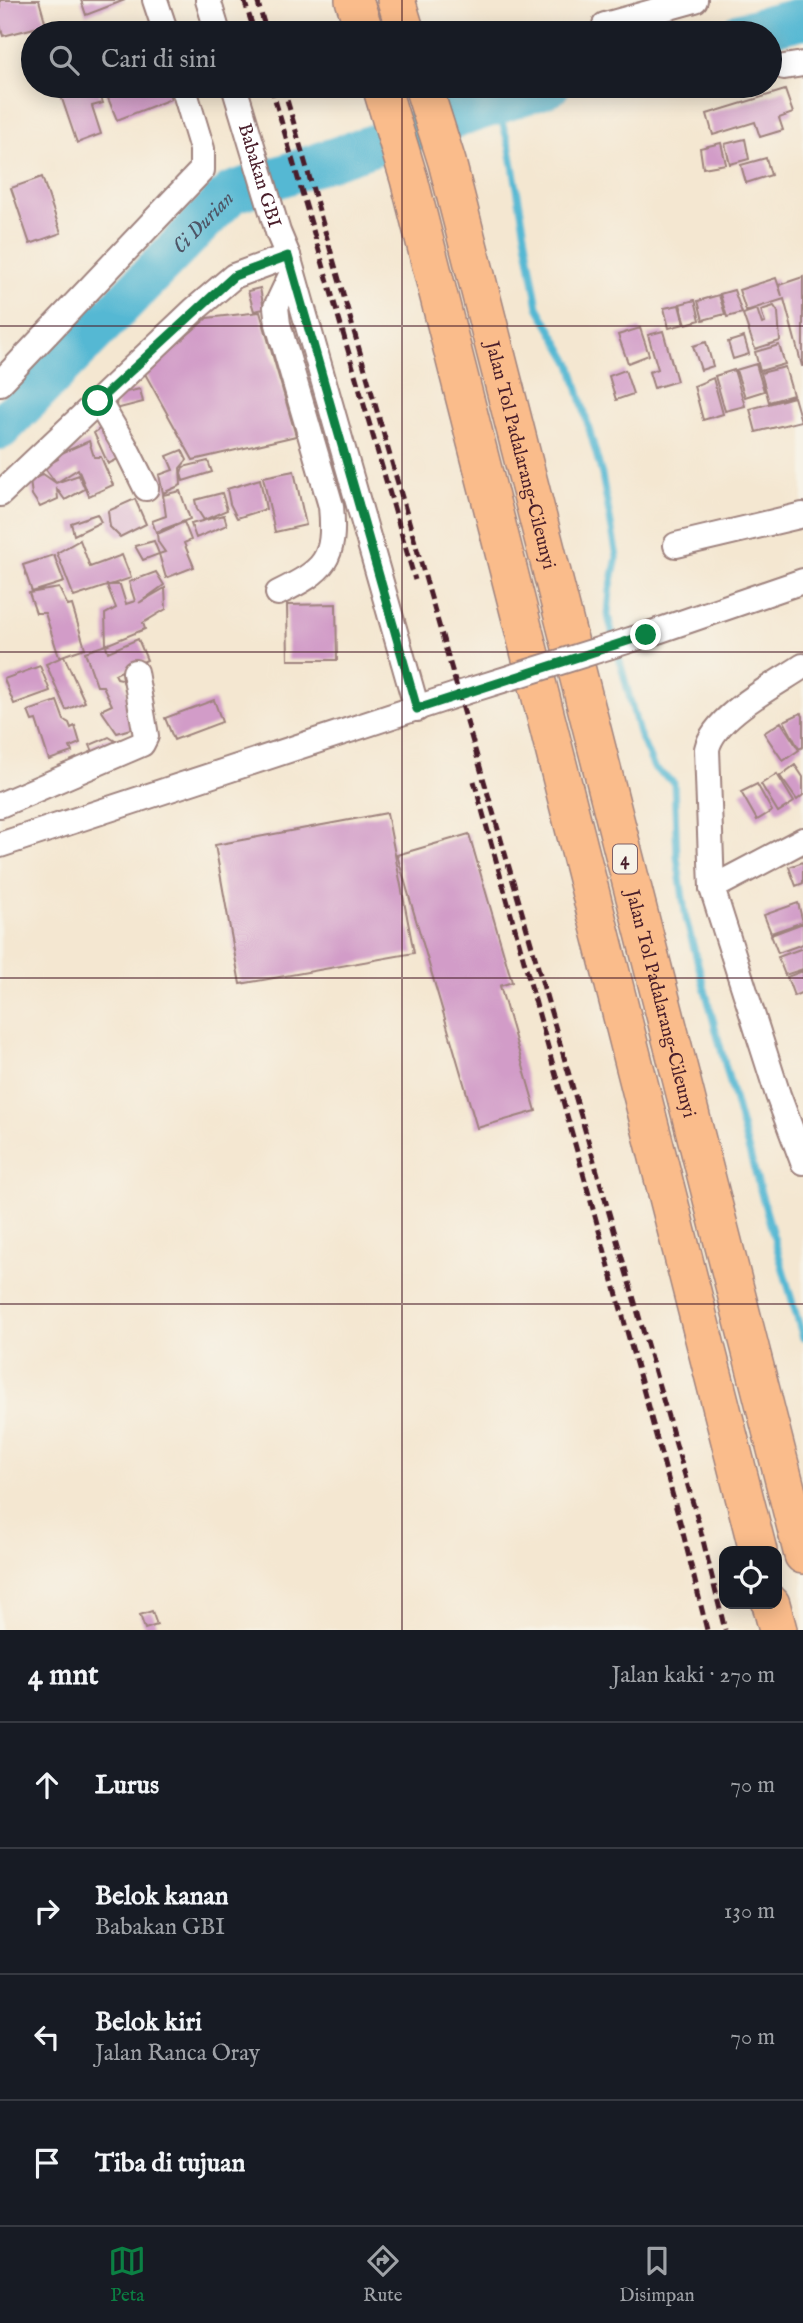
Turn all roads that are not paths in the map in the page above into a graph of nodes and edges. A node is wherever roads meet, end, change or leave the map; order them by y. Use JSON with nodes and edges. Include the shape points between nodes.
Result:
{"nodes":[{"id":1,"x":155,"y":0,"type":"edge"},
{"id":2,"x":208,"y":0,"type":"edge"},
{"id":3,"x":354,"y":0,"type":"edge"},
{"id":4,"x":396,"y":0,"type":"edge"},
{"id":5,"x":695,"y":0,"type":"edge"},
{"id":6,"x":162,"y":21,"type":"edge"},
{"id":7,"x":214,"y":21,"type":"edge"},
{"id":8,"x":361,"y":21,"type":"edge"},
{"id":9,"x":402,"y":21,"type":"edge"},
{"id":10,"x":619,"y":21,"type":"edge"},
{"id":11,"x":187,"y":98,"type":"edge"},
{"id":12,"x":238,"y":98,"type":"edge"},
{"id":13,"x":385,"y":98,"type":"edge"},
{"id":14,"x":427,"y":98,"type":"edge"},
{"id":15,"x":290,"y":265,"type":"junction"},
{"id":16,"x":0,"y":383,"type":"edge"},
{"id":17,"x":98,"y":401,"type":"junction"},
{"id":18,"x":146,"y":488,"type":"dead end"},
{"id":19,"x":0,"y":494,"type":"edge"},
{"id":20,"x":803,"y":515,"type":"edge"},
{"id":21,"x":676,"y":545,"type":"dead end"},
{"id":22,"x":803,"y":582,"type":"edge"},
{"id":23,"x":278,"y":593,"type":"dead end"},
{"id":24,"x":803,"y":666,"type":"edge"},
{"id":25,"x":135,"y":672,"type":"dead end"},
{"id":26,"x":417,"y":709,"type":"junction"},
{"id":27,"x":0,"y":805,"type":"edge"},
{"id":28,"x":803,"y":841,"type":"edge"},
{"id":29,"x":0,"y":845,"type":"edge"},
{"id":30,"x":712,"y":888,"type":"junction"},
{"id":31,"x":803,"y":1162,"type":"edge"},
{"id":32,"x":757,"y":1546,"type":"edge"},
{"id":33,"x":803,"y":1556,"type":"edge"},
{"id":34,"x":772,"y":1609,"type":"edge"},
{"id":35,"x":778,"y":1630,"type":"edge"}],
"edges":[{"from":1,"to":6,"type":"street"},
{"from":2,"to":7,"type":"street"},
{"from":3,"to":8,"type":"highway"},
{"from":4,"to":9,"type":"highway"},
{"from":5,"to":10,"type":"street"},
{"from":11,"to":16,"type":"street","via":[[202,149],[202,170]]},
{"from":12,"to":15,"type":"street","name":"Babakan GBI"},
{"from":13,"to":32,"type":"highway","name":"Jalan Tol Padalarang–Cileunyi","number":"4"},
{"from":14,"to":33,"type":"highway","name":"Jalan Tol Padalarang–Cileunyi","number":"4","via":[[447,162]]},
{"from":15,"to":17,"type":"street","via":[[234,276]]},
{"from":15,"to":23,"type":"street","via":[[276,307],[278,324],[331,506],[333,531],[328,558],[303,581]]},
{"from":15,"to":26,"type":"street","name":"Babakan GBI"},
{"from":17,"to":18,"type":"street"},
{"from":17,"to":19,"type":"street"},
{"from":20,"to":21,"type":"street"},
{"from":22,"to":26,"type":"street","bridge":true},
{"from":24,"to":30,"type":"street","via":[[726,719],[709,739]]},
{"from":25,"to":27,"type":"street","via":[[146,736],[142,744]]},
{"from":26,"to":29,"type":"street"},
{"from":28,"to":30,"type":"street"},
{"from":30,"to":31,"type":"street"},
{"from":34,"to":35,"type":"highway"}]}
